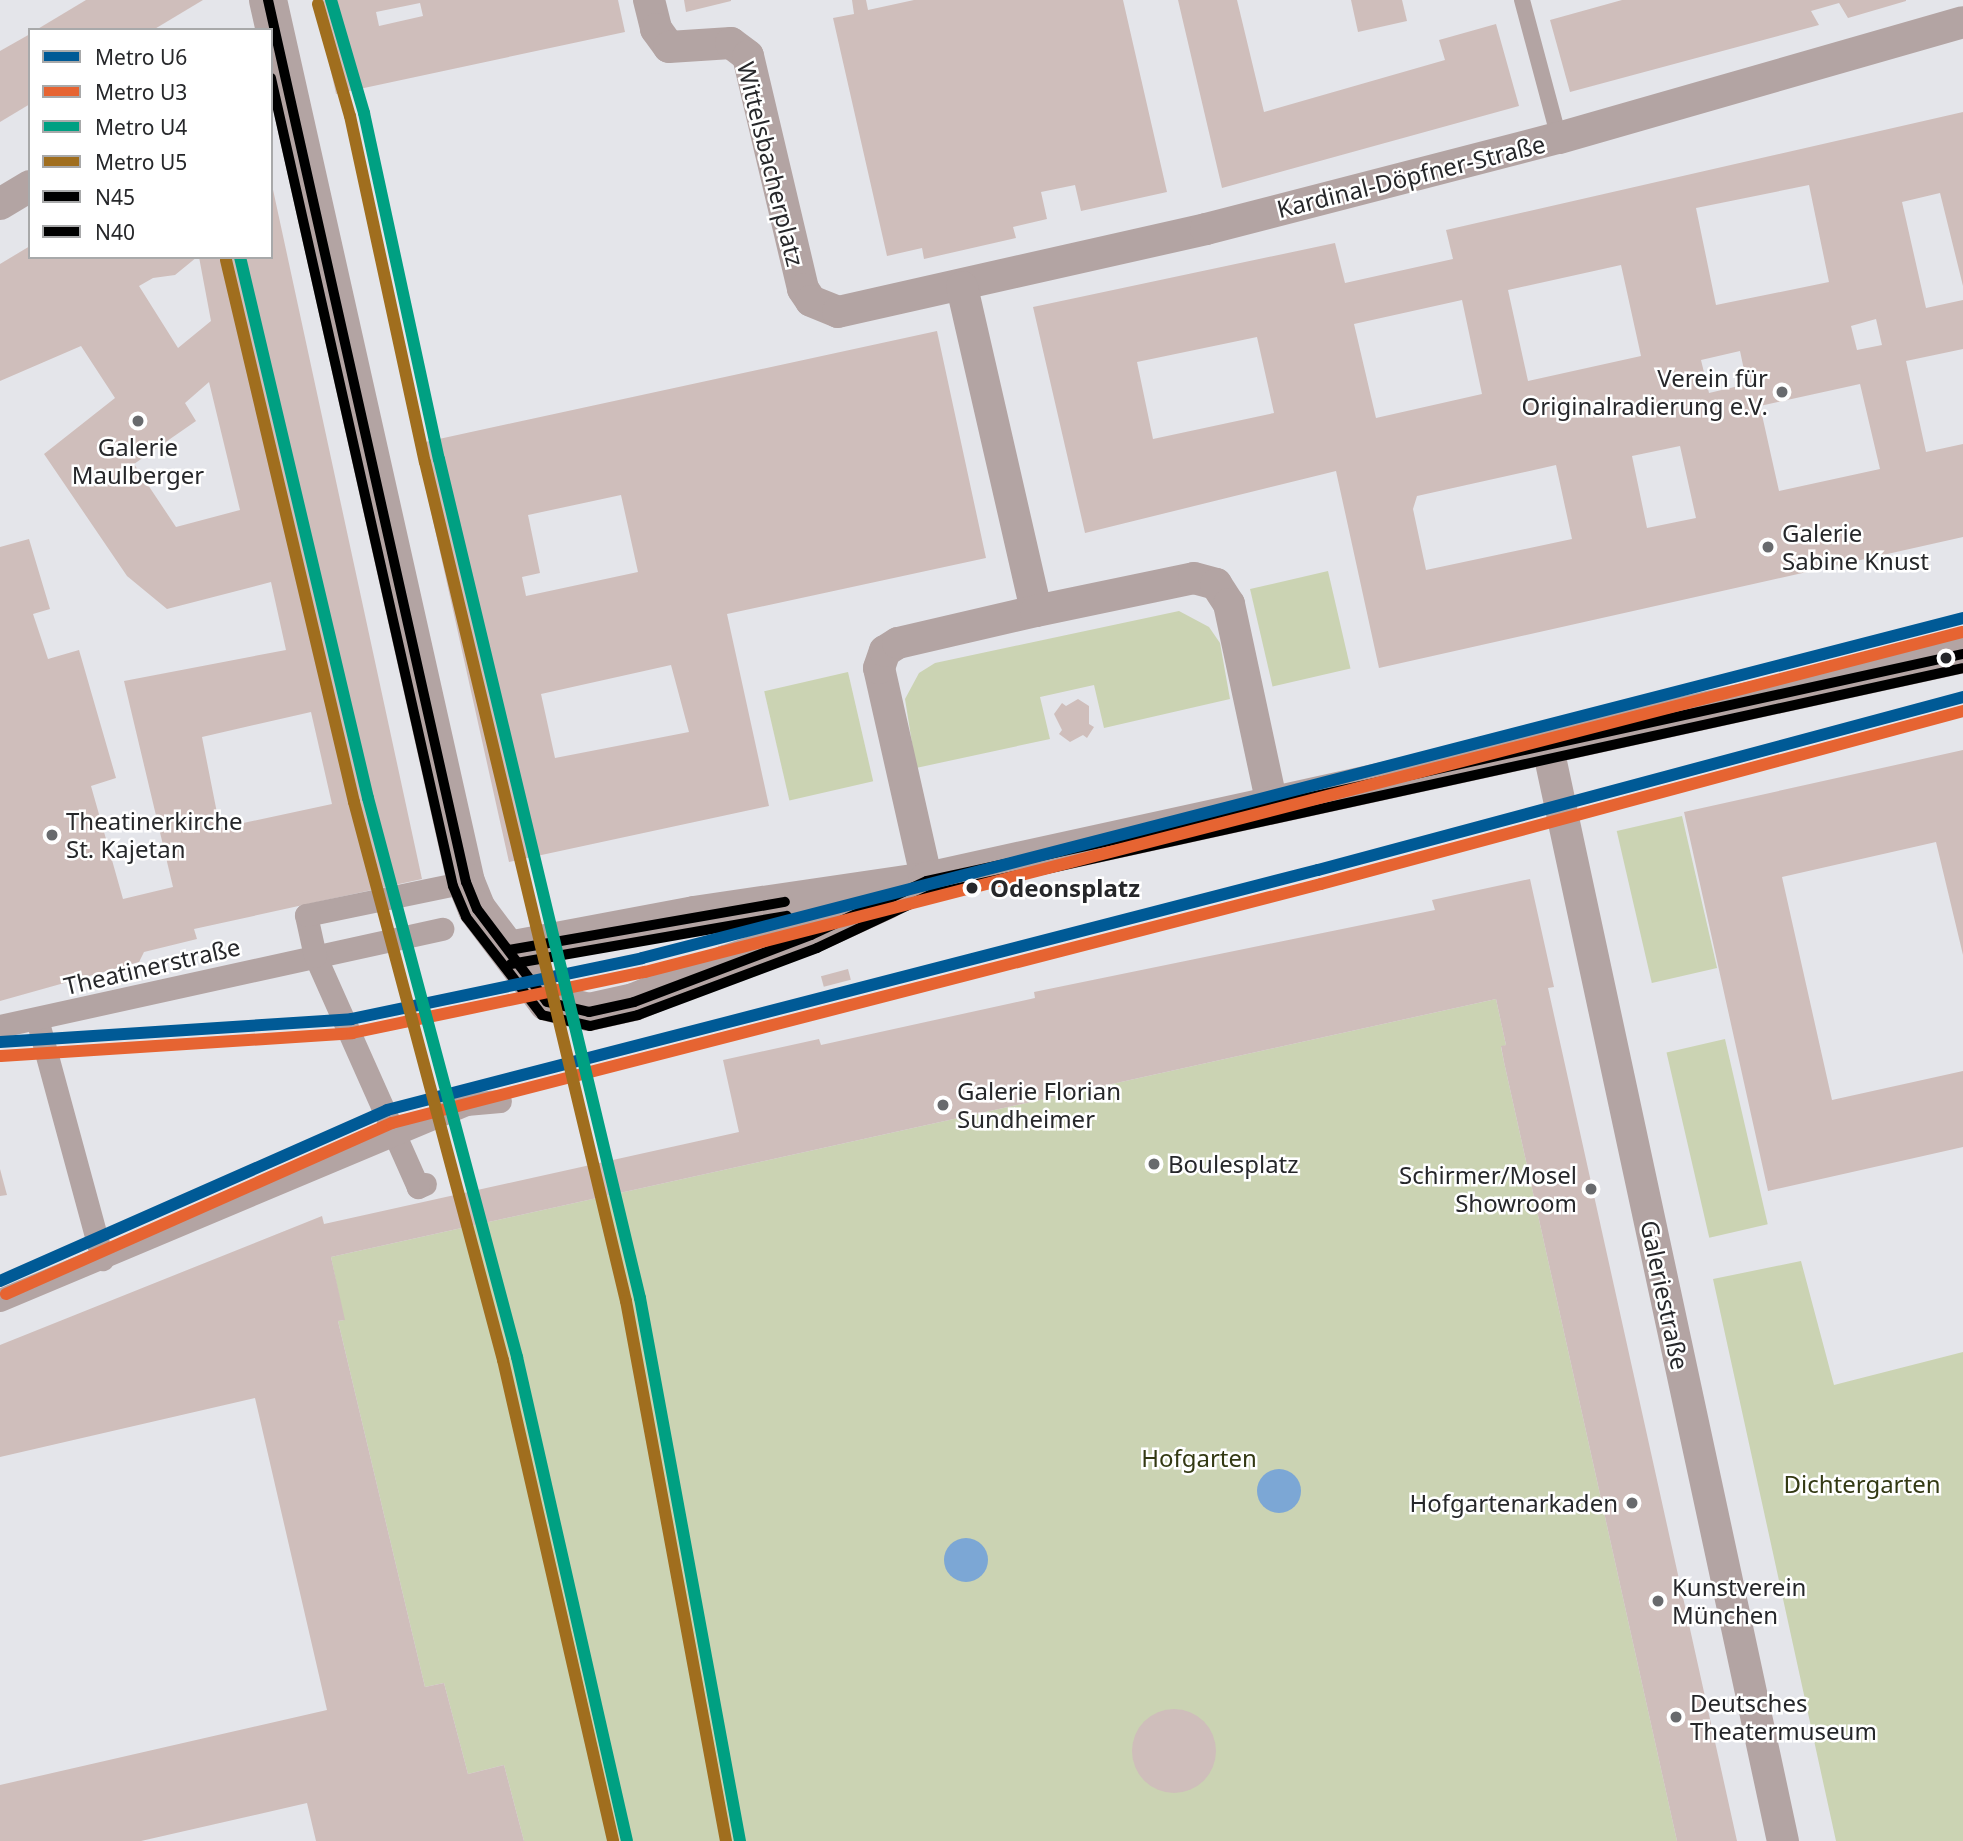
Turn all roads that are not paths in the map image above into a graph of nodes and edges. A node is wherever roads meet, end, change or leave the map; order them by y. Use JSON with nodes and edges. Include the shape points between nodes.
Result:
{"nodes":[{"id":1,"x":268,"y":0,"type":"edge"},
{"id":2,"x":1522,"y":0,"type":"edge"},
{"id":3,"x":651,"y":8,"type":"edge"},
{"id":4,"x":1963,"y":22,"type":"edge"},
{"id":5,"x":275,"y":39,"type":"edge"},
{"id":6,"x":1559,"y":138,"type":"junction"},
{"id":7,"x":28,"y":187,"type":"edge"},
{"id":8,"x":0,"y":204,"type":"edge"},
{"id":9,"x":962,"y":287,"type":"junction"},
{"id":10,"x":853,"y":311,"type":"joint"},
{"id":11,"x":1036,"y":611,"type":"junction"},
{"id":12,"x":1963,"y":654,"type":"edge"},
{"id":13,"x":1548,"y":748,"type":"junction"},
{"id":14,"x":1272,"y":804,"type":"junction"},
{"id":15,"x":927,"y":881,"type":"junction"},
{"id":16,"x":466,"y":882,"type":"junction"},
{"id":17,"x":443,"y":929,"type":"dead end"},
{"id":18,"x":313,"y":945,"type":"junction"},
{"id":19,"x":509,"y":950,"type":"junction"},
{"id":20,"x":37,"y":1019,"type":"junction"},
{"id":21,"x":0,"y":1026,"type":"edge"},
{"id":22,"x":500,"y":1101,"type":"dead end"},
{"id":23,"x":396,"y":1135,"type":"junction"},
{"id":24,"x":425,"y":1184,"type":"dead end"},
{"id":25,"x":102,"y":1259,"type":"junction"},
{"id":26,"x":0,"y":1300,"type":"edge"},
{"id":27,"x":1783,"y":1841,"type":"edge"}],
"edges":[{"from":1,"to":5,"type":"street"},
{"from":2,"to":6,"type":"lane"},
{"from":3,"to":10,"type":"street","name":"Wittelsbacherplatz","via":[[661,39],[669,47],[731,43],[748,56],[803,289],[824,309]]},
{"from":4,"to":6,"type":"street","name":"Kardinal-Döpfner-Straße"},
{"from":5,"to":16,"type":"street"},
{"from":6,"to":9,"type":"street","name":"Kardinal-Döpfner-Straße"},
{"from":7,"to":8,"type":"street"},
{"from":9,"to":10,"type":"street","name":"Kardinal-Döpfner-Straße"},
{"from":9,"to":11,"type":"street"},
{"from":11,"to":14,"type":"street","via":[[1194,578],[1216,584],[1229,604]]},
{"from":11,"to":15,"type":"street","via":[[898,643],[885,651],[878,668]]},
{"from":12,"to":13,"type":"street"},
{"from":13,"to":14,"type":"street"},
{"from":13,"to":27,"type":"street","name":"Galeriestraße"},
{"from":14,"to":15,"type":"street"},
{"from":15,"to":19,"type":"street","via":[[694,915]]},
{"from":15,"to":19,"type":"street","via":[[811,935],[634,1002],[589,1012],[547,1002]]},
{"from":16,"to":18,"type":"street","via":[[306,915]]},
{"from":16,"to":19,"type":"street","via":[[478,909]]},
{"from":17,"to":18,"type":"street","name":"Theatinerstraße"},
{"from":18,"to":20,"type":"street","name":"Theatinerstraße"},
{"from":18,"to":23,"type":"street"},
{"from":20,"to":21,"type":"street","name":"Theatinerstraße"},
{"from":20,"to":25,"type":"street"},
{"from":22,"to":23,"type":"street","via":[[466,1104]]},
{"from":23,"to":24,"type":"street","via":[[418,1187]]},
{"from":23,"to":25,"type":"street"},
{"from":25,"to":26,"type":"street"}]}
